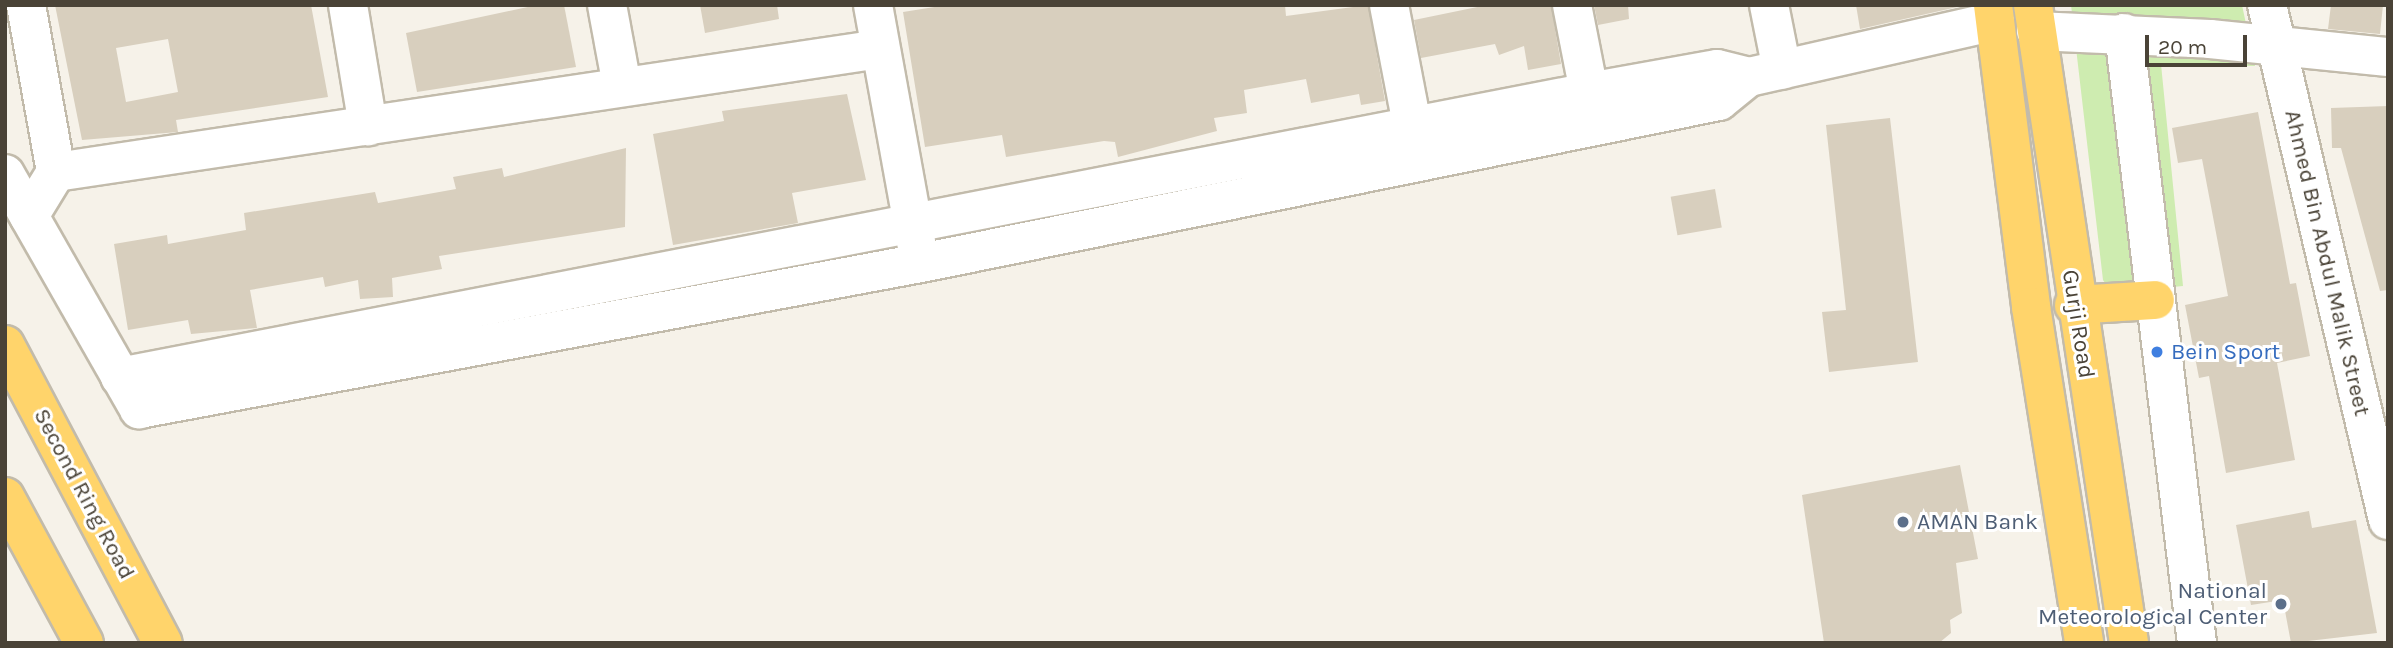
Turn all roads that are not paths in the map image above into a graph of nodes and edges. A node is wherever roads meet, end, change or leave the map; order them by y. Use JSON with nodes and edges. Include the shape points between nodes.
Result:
{"nodes":[{"id":1,"x":26,"y":5,"type":"edge"},
{"id":2,"x":348,"y":5,"type":"edge"},
{"id":3,"x":607,"y":5,"type":"edge"},
{"id":4,"x":1389,"y":5,"type":"edge"},
{"id":5,"x":1572,"y":5,"type":"edge"},
{"id":6,"x":1769,"y":5,"type":"edge"},
{"id":7,"x":2267,"y":5,"type":"edge"},
{"id":8,"x":877,"y":6,"type":"edge"},
{"id":9,"x":1994,"y":13,"type":"edge"},
{"id":10,"x":2034,"y":18,"type":"edge"},
{"id":11,"x":2124,"y":33,"type":"junction"},
{"id":12,"x":880,"y":49,"type":"junction"},
{"id":13,"x":2276,"y":49,"type":"junction"},
{"id":14,"x":2388,"y":57,"type":"edge"},
{"id":15,"x":1765,"y":73,"type":"junction"},
{"id":16,"x":622,"y":86,"type":"junction"},
{"id":17,"x":1589,"y":92,"type":"junction"},
{"id":18,"x":1412,"y":125,"type":"junction"},
{"id":19,"x":368,"y":126,"type":"junction"},
{"id":20,"x":1420,"y":162,"type":"junction"},
{"id":21,"x":56,"y":172,"type":"junction"},
{"id":22,"x":5,"y":174,"type":"edge"},
{"id":23,"x":29,"y":216,"type":"junction"},
{"id":24,"x":911,"y":224,"type":"junction"},
{"id":25,"x":921,"y":263,"type":"junction"},
{"id":26,"x":2155,"y":300,"type":"junction"},
{"id":27,"x":2074,"y":305,"type":"junction"},
{"id":28,"x":5,"y":345,"type":"edge"},
{"id":29,"x":120,"y":377,"type":"junction"},
{"id":30,"x":5,"y":497,"type":"edge"},
{"id":31,"x":2388,"y":520,"type":"edge"},
{"id":32,"x":84,"y":643,"type":"edge"},
{"id":33,"x":163,"y":643,"type":"edge"},
{"id":34,"x":2084,"y":643,"type":"edge"},
{"id":35,"x":2129,"y":643,"type":"edge"},
{"id":36,"x":2197,"y":643,"type":"edge"}],
"edges":[{"from":1,"to":21,"type":"street"},
{"from":2,"to":19,"type":"street"},
{"from":3,"to":16,"type":"street"},
{"from":4,"to":18,"type":"street"},
{"from":5,"to":17,"type":"street"},
{"from":6,"to":15,"type":"street"},
{"from":7,"to":13,"type":"street","name":"Ahmed Bin Abdul Malik Street"},
{"from":8,"to":12,"type":"street"},
{"from":9,"to":15,"type":"street"},
{"from":9,"to":34,"type":"highway","name":"Gurji Road","via":[[2031,307]]},
{"from":10,"to":11,"type":"street"},
{"from":10,"to":27,"type":"highway","name":"Gurji Road"},
{"from":11,"to":13,"type":"street"},
{"from":11,"to":26,"type":"street"},
{"from":12,"to":16,"type":"street"},
{"from":12,"to":24,"type":"street"},
{"from":13,"to":14,"type":"street"},
{"from":13,"to":31,"type":"street","name":"Ahmed Bin Abdul Malik Street"},
{"from":15,"to":17,"type":"street","via":[[1717,69]]},
{"from":15,"to":20,"type":"street","via":[[1719,101]]},
{"from":16,"to":19,"type":"street"},
{"from":17,"to":18,"type":"street"},
{"from":18,"to":20,"type":"street"},
{"from":18,"to":24,"type":"street"},
{"from":19,"to":21,"type":"street"},
{"from":20,"to":25,"type":"street"},
{"from":21,"to":23,"type":"street"},
{"from":22,"to":23,"type":"street"},
{"from":23,"to":29,"type":"street"},
{"from":24,"to":25,"type":"street"},
{"from":24,"to":29,"type":"street"},
{"from":25,"to":29,"type":"street","via":[[139,409]]},
{"from":26,"to":27,"type":"highway"},
{"from":26,"to":36,"type":"street"},
{"from":27,"to":35,"type":"highway","name":"Gurji Road"},
{"from":28,"to":33,"type":"highway","name":"Second Ring Road"},
{"from":30,"to":32,"type":"highway"}]}
